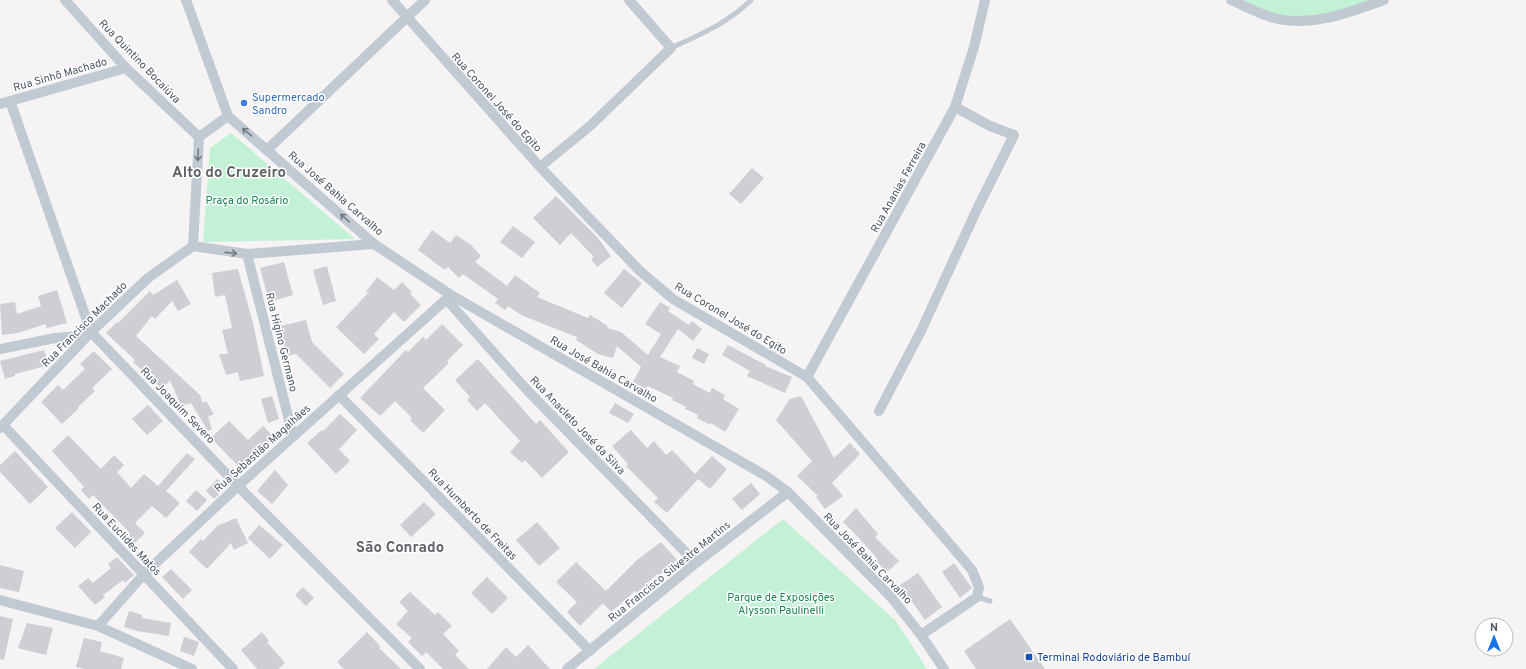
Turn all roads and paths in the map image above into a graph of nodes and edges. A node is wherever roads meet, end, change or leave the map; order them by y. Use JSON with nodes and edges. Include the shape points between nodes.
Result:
{"nodes":[{"id":1,"x":65,"y":0,"type":"edge"},
{"id":2,"x":186,"y":0,"type":"edge"},
{"id":3,"x":392,"y":0,"type":"edge"},
{"id":4,"x":425,"y":0,"type":"edge"},
{"id":5,"x":629,"y":0,"type":"edge"},
{"id":6,"x":751,"y":0,"type":"edge"},
{"id":7,"x":985,"y":0,"type":"edge"},
{"id":8,"x":1231,"y":0,"type":"edge"},
{"id":9,"x":1384,"y":0,"type":"edge"},
{"id":10,"x":406,"y":18,"type":"junction"},
{"id":11,"x":671,"y":48,"type":"junction"},
{"id":12,"x":126,"y":68,"type":"junction"},
{"id":13,"x":10,"y":101,"type":"junction"},
{"id":14,"x":0,"y":104,"type":"edge"},
{"id":15,"x":954,"y":107,"type":"junction"},
{"id":16,"x":228,"y":116,"type":"junction"},
{"id":17,"x":199,"y":137,"type":"junction"},
{"id":18,"x":268,"y":150,"type":"junction"},
{"id":19,"x":540,"y":167,"type":"junction"},
{"id":20,"x":374,"y":244,"type":"junction"},
{"id":21,"x":193,"y":246,"type":"junction"},
{"id":22,"x":247,"y":254,"type":"junction"},
{"id":23,"x":448,"y":297,"type":"junction"},
{"id":24,"x":89,"y":334,"type":"junction"},
{"id":25,"x":0,"y":349,"type":"edge"},
{"id":26,"x":807,"y":377,"type":"junction"},
{"id":27,"x":339,"y":395,"type":"junction"},
{"id":28,"x":879,"y":411,"type":"dead end"},
{"id":29,"x":1,"y":426,"type":"edge"},
{"id":30,"x":293,"y":436,"type":"junction"},
{"id":31,"x":238,"y":486,"type":"junction"},
{"id":32,"x":788,"y":492,"type":"junction"},
{"id":33,"x":696,"y":563,"type":"junction"},
{"id":34,"x":144,"y":574,"type":"junction"},
{"id":35,"x":978,"y":597,"type":"junction"},
{"id":36,"x":0,"y":600,"type":"edge"},
{"id":37,"x":990,"y":601,"type":"dead end"},
{"id":38,"x":98,"y":626,"type":"junction"},
{"id":39,"x":921,"y":635,"type":"junction"},
{"id":40,"x":590,"y":651,"type":"junction"},
{"id":41,"x":192,"y":669,"type":"edge"},
{"id":42,"x":233,"y":669,"type":"edge"},
{"id":43,"x":420,"y":669,"type":"edge"},
{"id":44,"x":567,"y":669,"type":"edge"},
{"id":45,"x":944,"y":669,"type":"edge"}],
"edges":[{"from":1,"to":12,"type":"street","name":"Rua Quintino Bocaiúva"},
{"from":2,"to":16,"type":"street"},
{"from":3,"to":10,"type":"street","name":"Rua Coronel José do Egito"},
{"from":4,"to":10,"type":"street"},
{"from":5,"to":11,"type":"street"},
{"from":6,"to":11,"type":"lane","via":[[716,27]]},
{"from":7,"to":15,"type":"street","name":"Rua Ananias Ferreira","via":[[974,47]]},
{"from":8,"to":9,"type":"street","via":[[1274,18],[1312,21]]},
{"from":10,"to":18,"type":"street"},
{"from":10,"to":19,"type":"street","name":"Rua Coronel José do Egito"},
{"from":11,"to":19,"type":"street","via":[[590,126]]},
{"from":12,"to":13,"type":"street","name":"Rua Sinhô Machado"},
{"from":12,"to":17,"type":"street","name":"Rua Quintino Bocaiúva"},
{"from":13,"to":14,"type":"street","name":"Rua Sinhô Machado"},
{"from":13,"to":24,"type":"street","name":"Rua Joaquim Severo"},
{"from":15,"to":26,"type":"street","name":"Rua Ananias Ferreira"},
{"from":15,"to":28,"type":"street","via":[[1014,135],[921,331]]},
{"from":16,"to":17,"type":"street"},
{"from":18,"to":16,"type":"street","name":"Rua José Bahia Carvalho","one_way":true},
{"from":17,"to":21,"type":"street","one_way":true},
{"from":20,"to":18,"type":"street","name":"Rua José Bahia Carvalho","one_way":true},
{"from":19,"to":26,"type":"street","name":"Rua Coronel José do Egito","via":[[640,271],[673,299]]},
{"from":20,"to":22,"type":"street"},
{"from":20,"to":23,"type":"street","name":"Rua José Bahia Carvalho"},
{"from":21,"to":22,"type":"street","one_way":true},
{"from":21,"to":24,"type":"street","name":"Rua Francisco Machado","via":[[148,278]]},
{"from":22,"to":30,"type":"street","name":"Rua Higino Germano"},
{"from":23,"to":27,"type":"street","name":"Rua Sebastião Magalhâes"},
{"from":23,"to":32,"type":"street","name":"Rua José Bahia Carvalho","via":[[760,472]]},
{"from":23,"to":33,"type":"street","name":"Rua Anacleto José da Silva","via":[[527,390]]},
{"from":24,"to":25,"type":"street"},
{"from":24,"to":29,"type":"street","name":"Rua Francisco Machado"},
{"from":24,"to":31,"type":"street","name":"Rua Joaquim Severo"},
{"from":26,"to":35,"type":"street","name":"Rua Coronel José do Egito","via":[[972,570],[979,587]]},
{"from":27,"to":30,"type":"street","name":"Rua Sebastião Magalhâes"},
{"from":27,"to":40,"type":"street","name":"Rua Humberto de Freitas"},
{"from":29,"to":34,"type":"street","name":"Rua Euclides Matos"},
{"from":30,"to":31,"type":"street","name":"Rua Sebastião Magalhâes"},
{"from":31,"to":34,"type":"street","name":"Rua Sebastião Magalhâes"},
{"from":31,"to":43,"type":"street","name":"Rua Joaquim Severo"},
{"from":32,"to":33,"type":"street","name":"Rua Francisco Silvestre Martins"},
{"from":32,"to":39,"type":"street","name":"Rua José Bahia Carvalho","via":[[891,597]]},
{"from":33,"to":40,"type":"street","name":"Rua Francisco Silvestre Martins"},
{"from":34,"to":38,"type":"street","name":"Rua Sebastião Magalhâes"},
{"from":34,"to":42,"type":"street","name":"Rua Euclides Matos"},
{"from":35,"to":37,"type":"lane"},
{"from":35,"to":39,"type":"street"},
{"from":36,"to":38,"type":"street"},
{"from":38,"to":41,"type":"street"},
{"from":39,"to":45,"type":"street","name":"Rua José Bahia Carvalho"},
{"from":40,"to":44,"type":"street","name":"Rua Francisco Silvestre Martins"}]}
